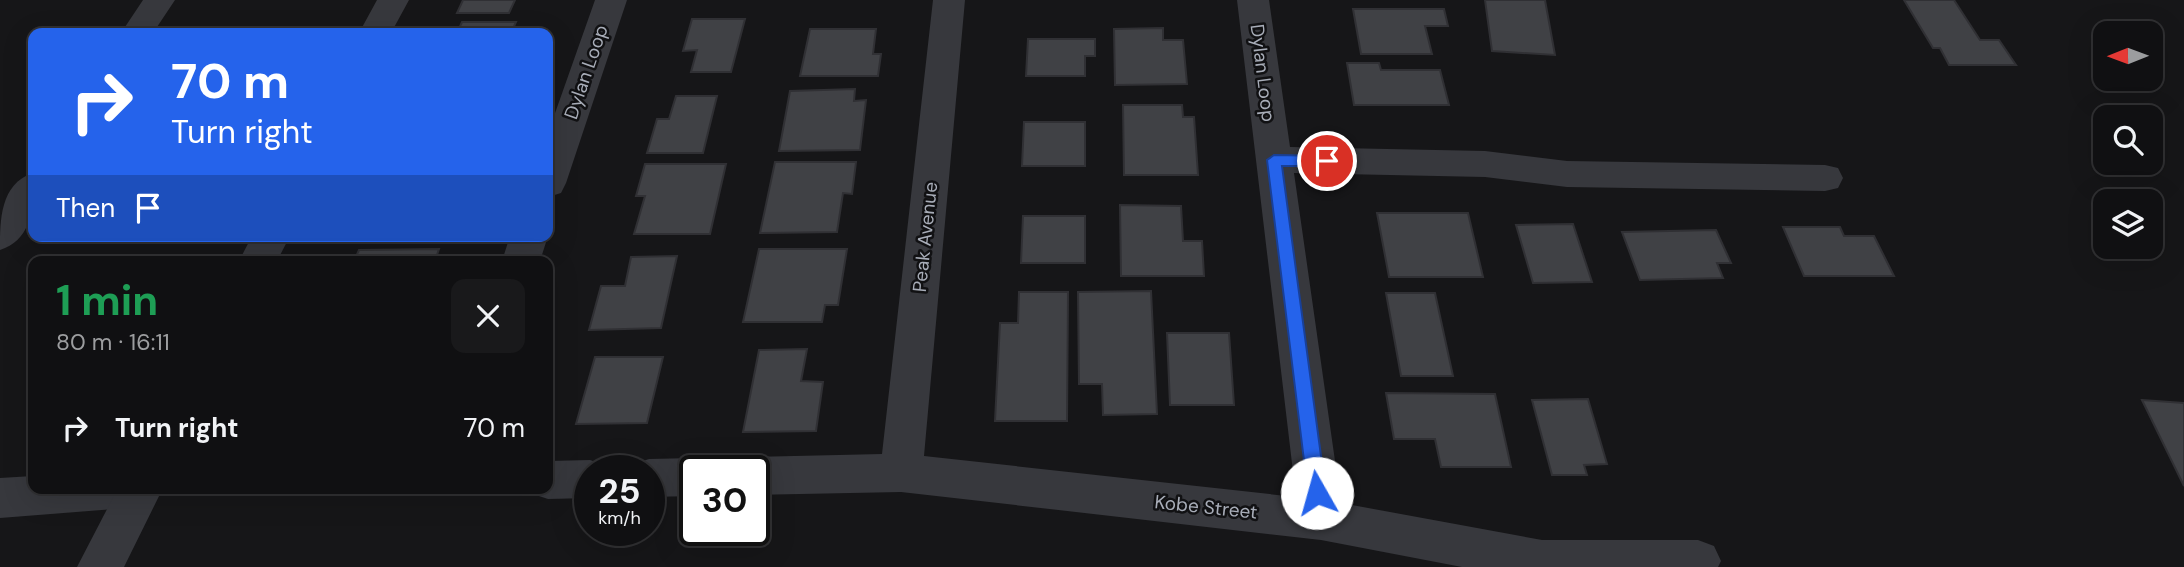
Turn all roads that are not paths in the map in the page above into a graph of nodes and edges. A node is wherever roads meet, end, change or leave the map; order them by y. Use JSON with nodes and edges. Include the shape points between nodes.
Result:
{"nodes":[{"id":1,"x":159,"y":0,"type":"edge"},
{"id":2,"x":393,"y":0,"type":"edge"},
{"id":3,"x":611,"y":0,"type":"edge"},
{"id":4,"x":948,"y":0,"type":"edge"},
{"id":5,"x":1253,"y":0,"type":"edge"},
{"id":6,"x":140,"y":28,"type":"edge"},
{"id":7,"x":379,"y":28,"type":"edge"},
{"id":8,"x":1274,"y":160,"type":"junction"},
{"id":9,"x":553,"y":168,"type":"edge"},
{"id":10,"x":1825,"y":178,"type":"dead end"},
{"id":11,"x":28,"y":194,"type":"edge"},
{"id":12,"x":0,"y":236,"type":"edge"},
{"id":13,"x":901,"y":473,"type":"junction"},
{"id":14,"x":770,"y":476,"type":"edge"},
{"id":15,"x":574,"y":479,"type":"edge"},
{"id":16,"x":553,"y":480,"type":"edge"},
{"id":17,"x":51,"y":494,"type":"edge"},
{"id":18,"x":138,"y":494,"type":"edge"},
{"id":19,"x":0,"y":498,"type":"edge"},
{"id":20,"x":1321,"y":520,"type":"junction"},
{"id":21,"x":1698,"y":561,"type":"dead end"},
{"id":22,"x":100,"y":567,"type":"edge"}],
"edges":[{"from":1,"to":6,"type":"street"},
{"from":2,"to":7,"type":"street"},
{"from":3,"to":9,"type":"street","name":"Dylan Loop"},
{"from":4,"to":13,"type":"street","name":"Peak Avenue"},
{"from":5,"to":8,"type":"street","name":"Dylan Loop"},
{"from":8,"to":10,"type":"street","via":[[1485,164],[1567,174]]},
{"from":8,"to":20,"type":"street","name":"Dylan Loop"},
{"from":11,"to":12,"type":"street"},
{"from":13,"to":14,"type":"street","name":"Kobe Street"},
{"from":13,"to":20,"type":"street","name":"Kobe Street"},
{"from":15,"to":16,"type":"street"},
{"from":17,"to":19,"type":"street"},
{"from":18,"to":22,"type":"street"},
{"from":20,"to":21,"type":"street","name":"Kobe Street","via":[[1542,561]]}]}
